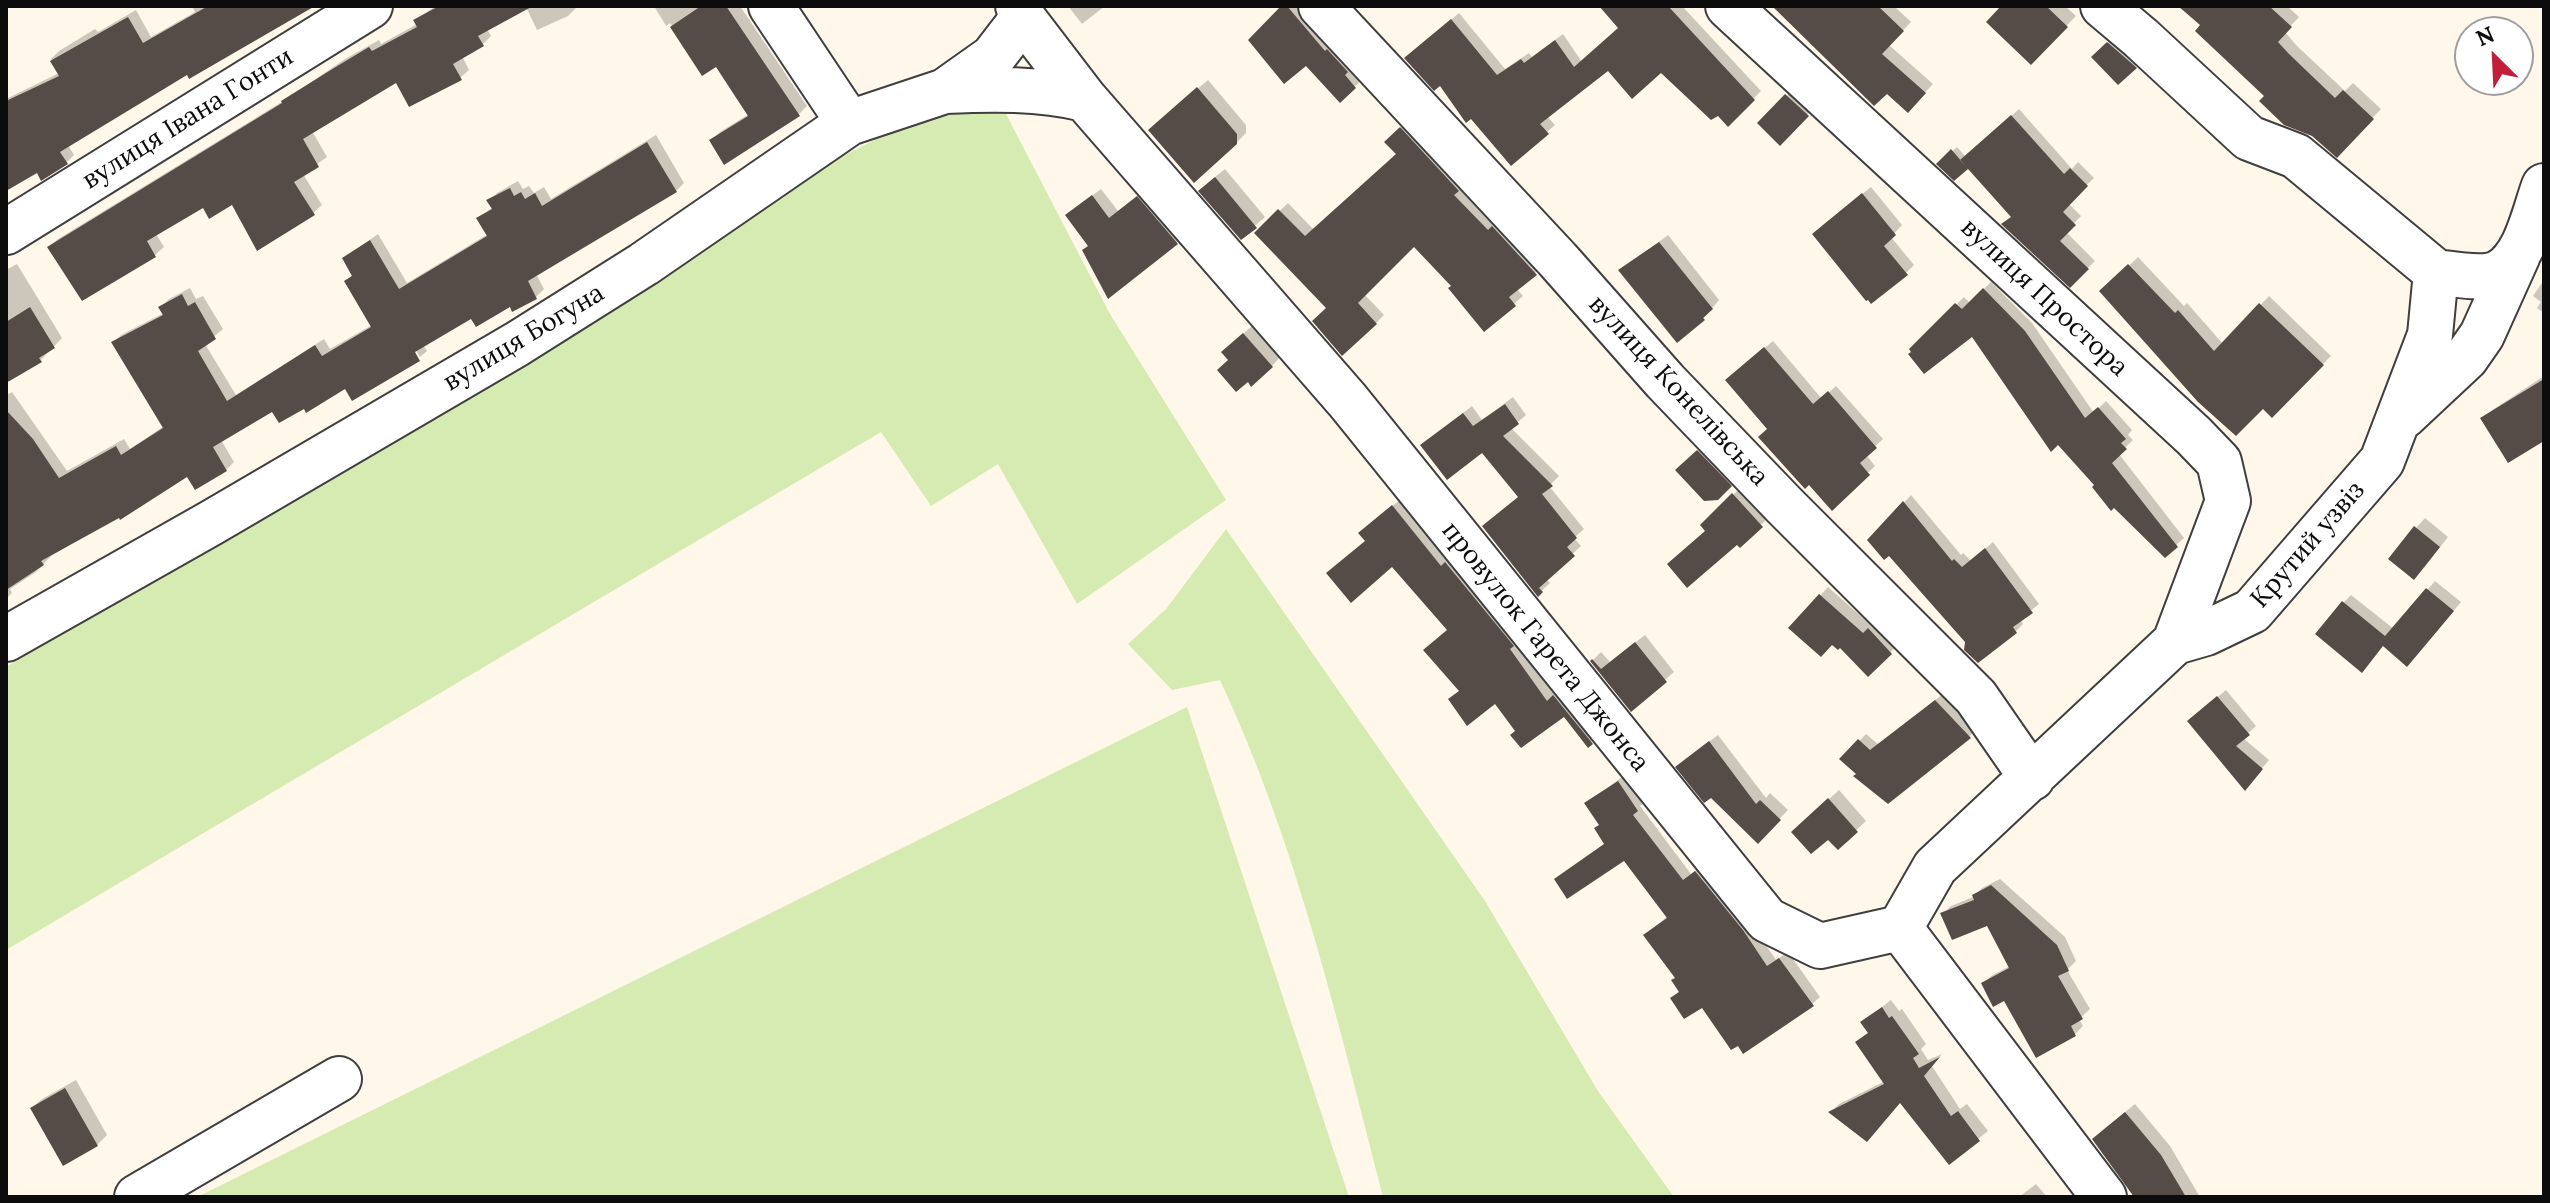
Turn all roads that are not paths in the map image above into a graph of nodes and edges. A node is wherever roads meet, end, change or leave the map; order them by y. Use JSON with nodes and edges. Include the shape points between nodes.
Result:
{"nodes":[{"id":1,"x":370,"y":6,"type":"edge"},
{"id":2,"x":771,"y":6,"type":"edge"},
{"id":3,"x":1321,"y":6,"type":"edge"},
{"id":4,"x":1728,"y":6,"type":"edge"},
{"id":5,"x":2103,"y":6,"type":"edge"},
{"id":6,"x":1020,"y":12,"type":"edge"},
{"id":7,"x":945,"y":91,"type":"junction"},
{"id":8,"x":1085,"y":99,"type":"junction"},
{"id":9,"x":849,"y":123,"type":"junction"},
{"id":10,"x":2544,"y":186,"type":"edge"},
{"id":11,"x":6,"y":232,"type":"edge"},
{"id":12,"x":2518,"y":255,"type":"junction"},
{"id":13,"x":2436,"y":272,"type":"junction"},
{"id":14,"x":2396,"y":423,"type":"junction"},
{"id":15,"x":6,"y":639,"type":"edge"},
{"id":16,"x":2175,"y":642,"type":"junction"},
{"id":17,"x":2032,"y":778,"type":"junction"},
{"id":18,"x":1900,"y":928,"type":"junction"},
{"id":19,"x":339,"y":1079,"type":"dead end"},
{"id":20,"x":137,"y":1197,"type":"edge"},
{"id":21,"x":2104,"y":1197,"type":"edge"}],
"edges":[{"from":1,"to":11,"type":"street","name":"вулиця Івана Гонти"},
{"from":2,"to":9,"type":"street"},
{"from":3,"to":17,"type":"street","name":"вулиця Конелівська","via":[[1665,381],[1976,697]]},
{"from":4,"to":16,"type":"street","name":"вулиця Простора","via":[[2219,462],[2228,501]]},
{"from":5,"to":13,"type":"street","via":[[2249,138],[2296,156]]},
{"from":6,"to":7,"type":"street","name":"вулиця Богуна","via":[[993,57]]},
{"from":6,"to":8,"type":"street","name":"провулок Гарета Джонса"},
{"from":7,"to":8,"type":"street","via":[[1051,91]]},
{"from":7,"to":9,"type":"street","name":"вулиця Богуна"},
{"from":8,"to":18,"type":"street","name":"провулок Гарета Джонса","via":[[1348,401],[1767,920],[1820,946]]},
{"from":9,"to":15,"type":"street","name":"вулиця Богуна","via":[[517,344]]},
{"from":10,"to":12,"type":"street"},
{"from":12,"to":13,"type":"street","via":[[2497,274]]},
{"from":12,"to":14,"type":"street","via":[[2466,358]]},
{"from":13,"to":14,"type":"street","name":"Крутий узвіз","via":[[2430,335]]},
{"from":14,"to":16,"type":"street","name":"Крутий узвіз","via":[[2382,461],[2252,611]]},
{"from":16,"to":17,"type":"street","name":"Крутий узвіз"},
{"from":17,"to":18,"type":"street","name":"Крутий узвіз","via":[[1935,867]]},
{"from":18,"to":21,"type":"street"},
{"from":19,"to":20,"type":"street"}]}
